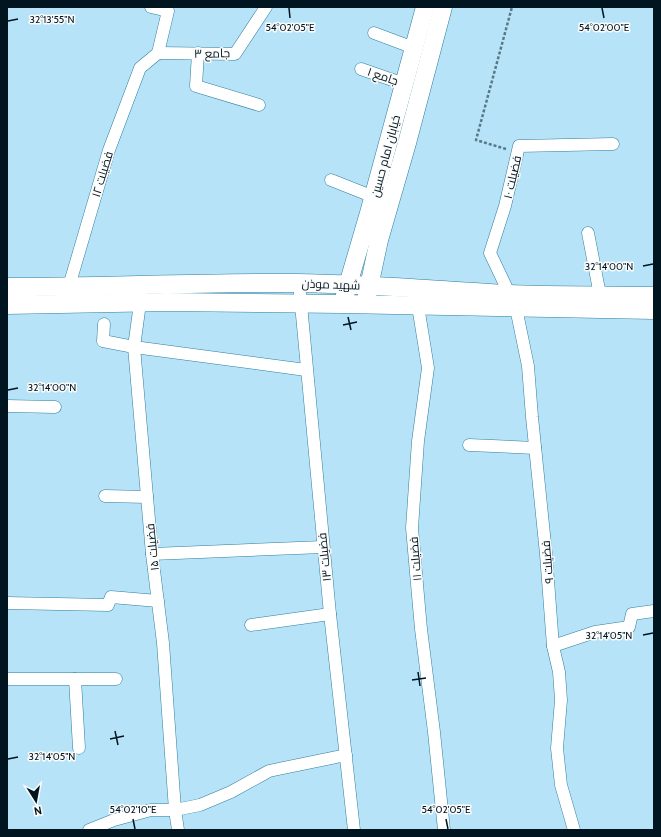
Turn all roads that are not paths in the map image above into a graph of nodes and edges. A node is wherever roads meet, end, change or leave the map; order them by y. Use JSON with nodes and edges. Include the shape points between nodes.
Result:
{"nodes":[{"id":1,"x":150,"y":7,"type":"edge"},
{"id":2,"x":266,"y":7,"type":"edge"},
{"id":3,"x":425,"y":7,"type":"edge"},
{"id":4,"x":443,"y":7,"type":"edge"},
{"id":5,"x":374,"y":32,"type":"dead end"},
{"id":6,"x":414,"y":48,"type":"junction"},
{"id":7,"x":158,"y":53,"type":"junction"},
{"id":8,"x":198,"y":54,"type":"junction"},
{"id":9,"x":361,"y":69,"type":"dead end"},
{"id":10,"x":404,"y":84,"type":"junction"},
{"id":11,"x":259,"y":105,"type":"dead end"},
{"id":12,"x":613,"y":144,"type":"dead end"},
{"id":13,"x":331,"y":180,"type":"dead end"},
{"id":14,"x":374,"y":197,"type":"junction"},
{"id":15,"x":588,"y":233,"type":"dead end"},
{"id":16,"x":299,"y":283,"type":"junction"},
{"id":17,"x":141,"y":284,"type":"junction"},
{"id":18,"x":348,"y":285,"type":"junction"},
{"id":19,"x":369,"y":285,"type":"junction"},
{"id":20,"x":7,"y":287,"type":"edge"},
{"id":21,"x":418,"y":288,"type":"junction"},
{"id":22,"x":600,"y":295,"type":"junction"},
{"id":23,"x":67,"y":296,"type":"junction"},
{"id":24,"x":654,"y":296,"type":"edge"},
{"id":25,"x":513,"y":301,"type":"junction"},
{"id":26,"x":140,"y":303,"type":"junction"},
{"id":27,"x":300,"y":304,"type":"junction"},
{"id":28,"x":342,"y":304,"type":"junction"},
{"id":29,"x":7,"y":305,"type":"edge"},
{"id":30,"x":365,"y":305,"type":"junction"},
{"id":31,"x":418,"y":306,"type":"junction"},
{"id":32,"x":654,"y":310,"type":"edge"},
{"id":33,"x":104,"y":324,"type":"dead end"},
{"id":34,"x":134,"y":347,"type":"junction"},
{"id":35,"x":306,"y":370,"type":"junction"},
{"id":36,"x":7,"y":406,"type":"edge"},
{"id":37,"x":56,"y":407,"type":"dead end"},
{"id":38,"x":469,"y":445,"type":"dead end"},
{"id":39,"x":535,"y":448,"type":"junction"},
{"id":40,"x":105,"y":496,"type":"dead end"},
{"id":41,"x":147,"y":497,"type":"junction"},
{"id":42,"x":324,"y":546,"type":"junction"},
{"id":43,"x":152,"y":554,"type":"junction"},
{"id":44,"x":158,"y":601,"type":"junction"},
{"id":45,"x":7,"y":602,"type":"edge"},
{"id":46,"x":654,"y":611,"type":"edge"},
{"id":47,"x":330,"y":614,"type":"junction"},
{"id":48,"x":251,"y":625,"type":"dead end"},
{"id":49,"x":552,"y":646,"type":"junction"},
{"id":50,"x":7,"y":679,"type":"edge"},
{"id":51,"x":75,"y":679,"type":"junction"},
{"id":52,"x":116,"y":679,"type":"dead end"},
{"id":53,"x":79,"y":748,"type":"dead end"},
{"id":54,"x":346,"y":755,"type":"junction"},
{"id":55,"x":175,"y":810,"type":"junction"},
{"id":56,"x":89,"y":830,"type":"edge"},
{"id":57,"x":178,"y":830,"type":"edge"},
{"id":58,"x":354,"y":830,"type":"edge"},
{"id":59,"x":444,"y":830,"type":"edge"},
{"id":60,"x":574,"y":830,"type":"edge"}],
"edges":[{"from":1,"to":7,"type":"street","via":[[168,11]]},
{"from":2,"to":8,"type":"street","name":"جامع ۳","via":[[235,54]]},
{"from":3,"to":6,"type":"main road","name":"خیابان امام حسین"},
{"from":4,"to":19,"type":"main road","name":"خیابان امام حسین"},
{"from":5,"to":6,"type":"street"},
{"from":6,"to":10,"type":"main road","name":"خیابان امام حسین"},
{"from":7,"to":8,"type":"street","name":"جامع ۳"},
{"from":7,"to":23,"type":"street","name":"فضیلت ۱۲","via":[[140,68],[109,150]]},
{"from":8,"to":11,"type":"street","via":[[196,86]]},
{"from":9,"to":10,"type":"street","name":"جامع ۱"},
{"from":10,"to":14,"type":"main road","name":"خیابان امام حسین"},
{"from":12,"to":25,"type":"street","name":"فضیلت ۱۰","via":[[519,146],[505,206],[490,252]]},
{"from":13,"to":14,"type":"street"},
{"from":14,"to":18,"type":"main road","name":"خیابان امام حسین"},
{"from":15,"to":22,"type":"street"},
{"from":16,"to":17,"type":"main road","name":"شهید موذن"},
{"from":16,"to":18,"type":"main road","name":"شهید موذن"},
{"from":16,"to":27,"type":"street","name":"فضیلت ۱۳"},
{"from":17,"to":23,"type":"main road","name":"شهید موذن"},
{"from":17,"to":26,"type":"street","name":"فضیلت ۱۵"},
{"from":18,"to":19,"type":"main road","name":"شهید موذن"},
{"from":18,"to":28,"type":"main road","name":"خیابان امام حسین"},
{"from":19,"to":21,"type":"main road","name":"شهید موذن"},
{"from":19,"to":30,"type":"main road","name":"خیابان امام حسین"},
{"from":20,"to":23,"type":"main road","name":"شهید موذن"},
{"from":21,"to":25,"type":"main road","name":"شهید موذن"},
{"from":21,"to":31,"type":"street","name":"فضیلت ۱۱"},
{"from":22,"to":24,"type":"main road","name":"شهید موذن"},
{"from":22,"to":25,"type":"main road","name":"شهید موذن"},
{"from":23,"to":26,"type":"main road","name":"شهید موذن"},
{"from":23,"to":29,"type":"main road","name":"شهید موذن"},
{"from":25,"to":31,"type":"main road","name":"شهید موذن"},
{"from":25,"to":32,"type":"main road","name":"شهید موذن"},
{"from":25,"to":39,"type":"street","name":"فضیلت ۹","via":[[528,366]]},
{"from":26,"to":27,"type":"main road","name":"شهید موذن"},
{"from":26,"to":34,"type":"street","name":"فضیلت ۱۵"},
{"from":27,"to":28,"type":"main road","name":"شهید موذن"},
{"from":27,"to":35,"type":"street","name":"فضیلت ۱۳"},
{"from":28,"to":30,"type":"main road","name":"شهید موذن"},
{"from":30,"to":31,"type":"main road","name":"شهید موذن"},
{"from":31,"to":59,"type":"street","name":"فضیلت ۱۱","via":[[428,368],[418,441],[412,528]]},
{"from":33,"to":34,"type":"street","via":[[103,341]]},
{"from":34,"to":35,"type":"street"},
{"from":34,"to":41,"type":"street","name":"فضیلت ۱۵"},
{"from":35,"to":42,"type":"street","name":"فضیلت ۱۳"},
{"from":36,"to":37,"type":"street"},
{"from":38,"to":39,"type":"street"},
{"from":39,"to":49,"type":"street","name":"فضیلت ۹"},
{"from":40,"to":41,"type":"street"},
{"from":41,"to":43,"type":"street","name":"فضیلت ۱۵"},
{"from":42,"to":43,"type":"street"},
{"from":42,"to":47,"type":"street","name":"فضیلت ۱۳"},
{"from":43,"to":44,"type":"street","name":"فضیلت ۱۵"},
{"from":44,"to":45,"type":"street","via":[[111,597],[108,605]]},
{"from":44,"to":55,"type":"street","name":"فضیلت ۱۵"},
{"from":46,"to":49,"type":"street","via":[[632,614],[630,627],[595,632]]},
{"from":47,"to":48,"type":"street"},
{"from":47,"to":54,"type":"street","name":"فضیلت ۱۳"},
{"from":49,"to":60,"type":"street","name":"فضیلت ۹","via":[[559,672],[561,700],[558,748],[561,785]]},
{"from":50,"to":51,"type":"street"},
{"from":51,"to":52,"type":"street"},
{"from":51,"to":53,"type":"street"},
{"from":54,"to":55,"type":"street","via":[[269,771],[231,792],[200,805]]},
{"from":54,"to":58,"type":"street","name":"فضیلت ۱۳"},
{"from":55,"to":56,"type":"street","via":[[151,810]]},
{"from":55,"to":57,"type":"street","name":"فضیلت ۱۵"}]}
